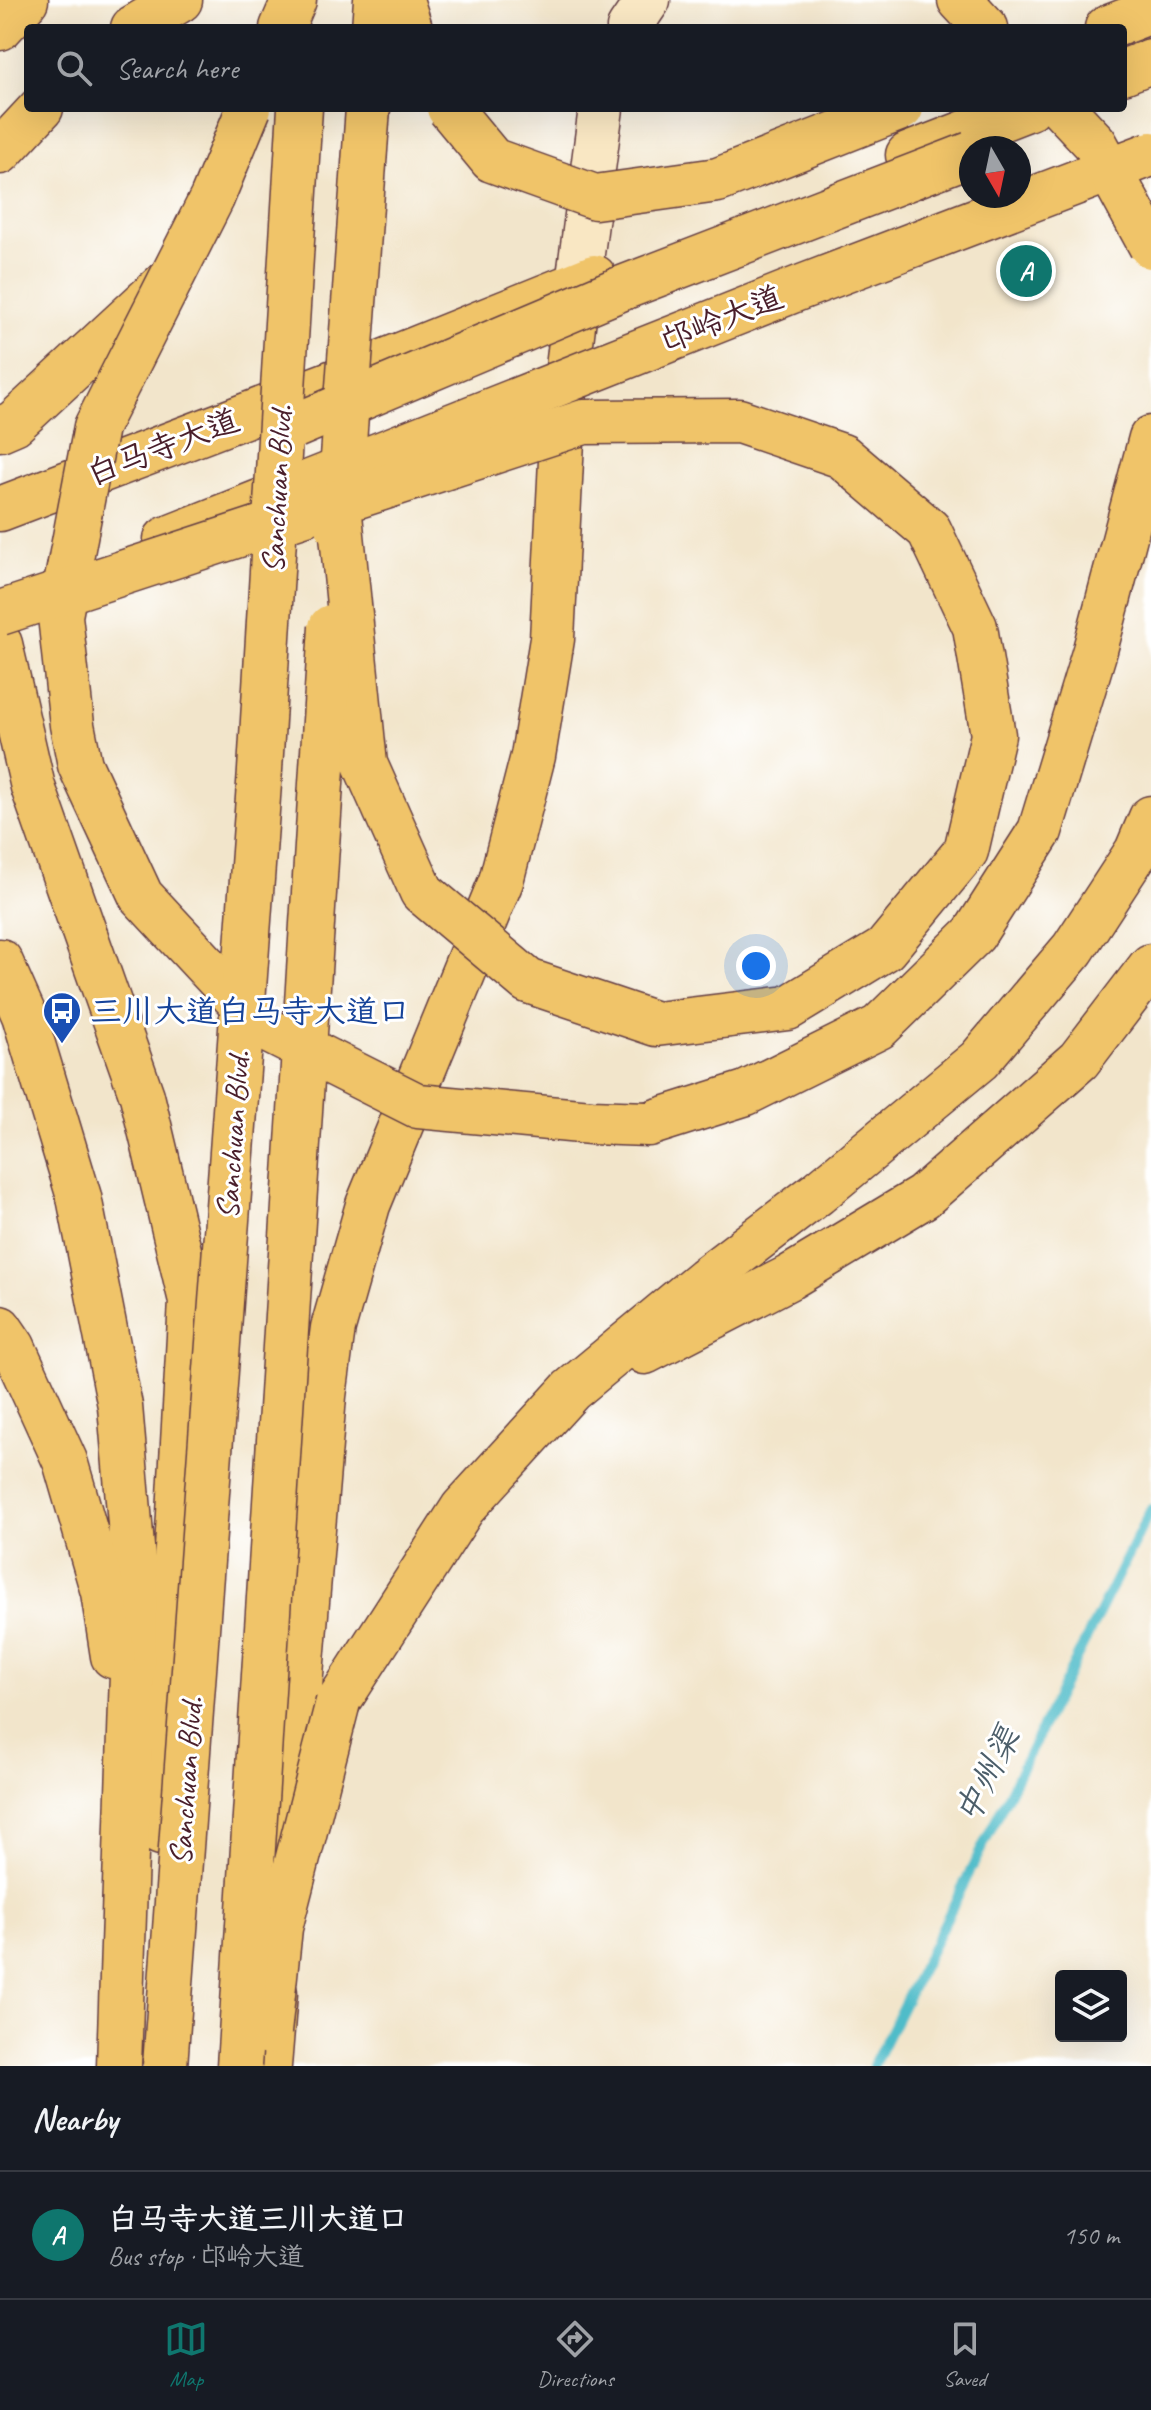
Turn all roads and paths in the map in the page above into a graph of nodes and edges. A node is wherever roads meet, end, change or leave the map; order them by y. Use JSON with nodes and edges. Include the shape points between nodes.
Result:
{"nodes":[{"id":1,"x":26,"y":0,"type":"edge"},
{"id":2,"x":180,"y":0,"type":"edge"},
{"id":3,"x":294,"y":0,"type":"edge"},
{"id":4,"x":306,"y":0,"type":"edge"},
{"id":5,"x":376,"y":0,"type":"edge"},
{"id":6,"x":401,"y":0,"type":"edge"},
{"id":7,"x":648,"y":0,"type":"edge"},
{"id":8,"x":960,"y":0,"type":"edge"},
{"id":9,"x":1151,"y":11,"type":"edge"},
{"id":10,"x":140,"y":24,"type":"edge"},
{"id":11,"x":284,"y":24,"type":"edge"},
{"id":12,"x":305,"y":24,"type":"edge"},
{"id":13,"x":374,"y":24,"type":"edge"},
{"id":14,"x":409,"y":24,"type":"edge"},
{"id":15,"x":632,"y":24,"type":"edge"},
{"id":16,"x":982,"y":24,"type":"edge"},
{"id":17,"x":1117,"y":24,"type":"edge"},
{"id":18,"x":0,"y":28,"type":"edge"},
{"id":19,"x":1151,"y":61,"type":"edge"},
{"id":20,"x":1127,"y":70,"type":"edge"},
{"id":21,"x":1151,"y":84,"type":"edge"},
{"id":22,"x":1127,"y":93,"type":"edge"},
{"id":23,"x":37,"y":112,"type":"edge"},
{"id":24,"x":247,"y":112,"type":"edge"},
{"id":25,"x":300,"y":112,"type":"edge"},
{"id":26,"x":367,"y":112,"type":"edge"},
{"id":27,"x":452,"y":112,"type":"edge"},
{"id":28,"x":600,"y":112,"type":"edge"},
{"id":29,"x":891,"y":112,"type":"edge"},
{"id":30,"x":1019,"y":112,"type":"edge"},
{"id":31,"x":1066,"y":112,"type":"edge"},
{"id":32,"x":1079,"y":112,"type":"edge"},
{"id":33,"x":1017,"y":136,"type":"edge"},
{"id":34,"x":0,"y":152,"type":"edge"},
{"id":35,"x":1151,"y":154,"type":"edge"},
{"id":36,"x":959,"y":159,"type":"edge"},
{"id":37,"x":1151,"y":176,"type":"edge"},
{"id":38,"x":1151,"y":246,"type":"edge"},
{"id":39,"x":170,"y":278,"type":"junction"},
{"id":40,"x":578,"y":284,"type":"junction"},
{"id":41,"x":564,"y":401,"type":"junction"},
{"id":42,"x":295,"y":426,"type":"joint"},
{"id":43,"x":0,"y":429,"type":"edge"},
{"id":44,"x":1151,"y":438,"type":"edge"},
{"id":45,"x":311,"y":499,"type":"junction"},
{"id":46,"x":0,"y":509,"type":"edge"},
{"id":47,"x":0,"y":539,"type":"edge"},
{"id":48,"x":0,"y":605,"type":"edge"},
{"id":49,"x":0,"y":613,"type":"edge"},
{"id":50,"x":0,"y":625,"type":"edge"},
{"id":51,"x":0,"y":644,"type":"edge"},
{"id":52,"x":1151,"y":818,"type":"edge"},
{"id":53,"x":0,"y":961,"type":"edge"},
{"id":54,"x":1151,"y":966,"type":"edge"},
{"id":55,"x":0,"y":1328,"type":"edge"},
{"id":56,"x":571,"y":1390,"type":"junction"},
{"id":57,"x":128,"y":1759,"type":"junction"},
{"id":58,"x":119,"y":2066,"type":"edge"},
{"id":59,"x":146,"y":2066,"type":"edge"},
{"id":60,"x":165,"y":2066,"type":"edge"},
{"id":61,"x":239,"y":2066,"type":"edge"},
{"id":62,"x":268,"y":2066,"type":"edge"}],
"edges":[{"from":1,"to":18,"type":"main road"},
{"from":2,"to":10,"type":"main road"},
{"from":3,"to":11,"type":"main road"},
{"from":4,"to":12,"type":"main road"},
{"from":5,"to":13,"type":"main road"},
{"from":6,"to":14,"type":"main road"},
{"from":7,"to":15,"type":"street"},
{"from":8,"to":16,"type":"main road"},
{"from":9,"to":17,"type":"main road"},
{"from":19,"to":20,"type":"main road"},
{"from":21,"to":22,"type":"main road"},
{"from":23,"to":34,"type":"main road"},
{"from":24,"to":39,"type":"main road","bridge":true,"via":[[212,198]]},
{"from":25,"to":60,"type":"main road","name":"Sanchuan Blvd.","bridge":true,"via":[[260,770]]},
{"from":26,"to":45,"type":"main road","name":"Sanchuan Blvd.","bridge":true},
{"from":27,"to":29,"type":"main road","bridge":true,"via":[[492,160],[595,197],[718,180]]},
{"from":28,"to":40,"type":"street"},
{"from":30,"to":40,"type":"main road"},
{"from":31,"to":38,"type":"main road","bridge":true,"via":[[1095,143]]},
{"from":32,"to":33,"type":"main road"},
{"from":35,"to":45,"type":"main road","name":"邙岭大道","bridge":true,"via":[[802,287]]},
{"from":36,"to":42,"type":"main road","name":"邙岭大道","bridge":true,"via":[[620,289]]},
{"from":37,"to":41,"type":"main road","name":"邙岭大道"},
{"from":39,"to":43,"type":"main road","via":[[14,423]]},
{"from":39,"to":44,"type":"main road","bridge":true,"via":[[96,427],[60,616],[80,765],[141,896],[265,1029],[418,1106],[648,1124],[746,1093],[879,1027],[974,934],[1040,831]]},
{"from":40,"to":41,"type":"main road"},
{"from":40,"to":46,"type":"main road","name":"白马寺大道"},
{"from":41,"to":45,"type":"main road","name":"邙岭大道"},
{"from":41,"to":62,"type":"main road","via":[[552,639],[533,756],[501,881],[368,1205],[333,1328]]},
{"from":42,"to":47,"type":"main road","name":"白马寺大道","bridge":true},
{"from":45,"to":48,"type":"main road","bridge":true},
{"from":45,"to":49,"type":"main road","bridge":true,"via":[[365,764],[422,892],[528,981],[656,1024],[788,1008],[885,949],[966,851],[993,735],[975,627],[929,530],[842,456],[739,421],[584,422]]},
{"from":45,"to":50,"type":"main road"},
{"from":45,"to":61,"type":"main road","name":"Sanchuan Blvd.","bridge":true},
{"from":51,"to":59,"type":"main road","via":[[33,787],[142,1096],[191,1301]]},
{"from":52,"to":56,"type":"main road","via":[[1137,851],[1073,949],[979,1060]]},
{"from":53,"to":57,"type":"main road","via":[[24,1015],[79,1197],[120,1406],[135,1582]]},
{"from":54,"to":56,"type":"main road","via":[[1079,1060],[923,1197],[790,1277]]},
{"from":55,"to":57,"type":"main road","via":[[65,1461],[103,1592]]},
{"from":56,"to":62,"type":"main road","bridge":true,"via":[[463,1508],[338,1702],[280,1928]]},
{"from":57,"to":58,"type":"main road"}]}
